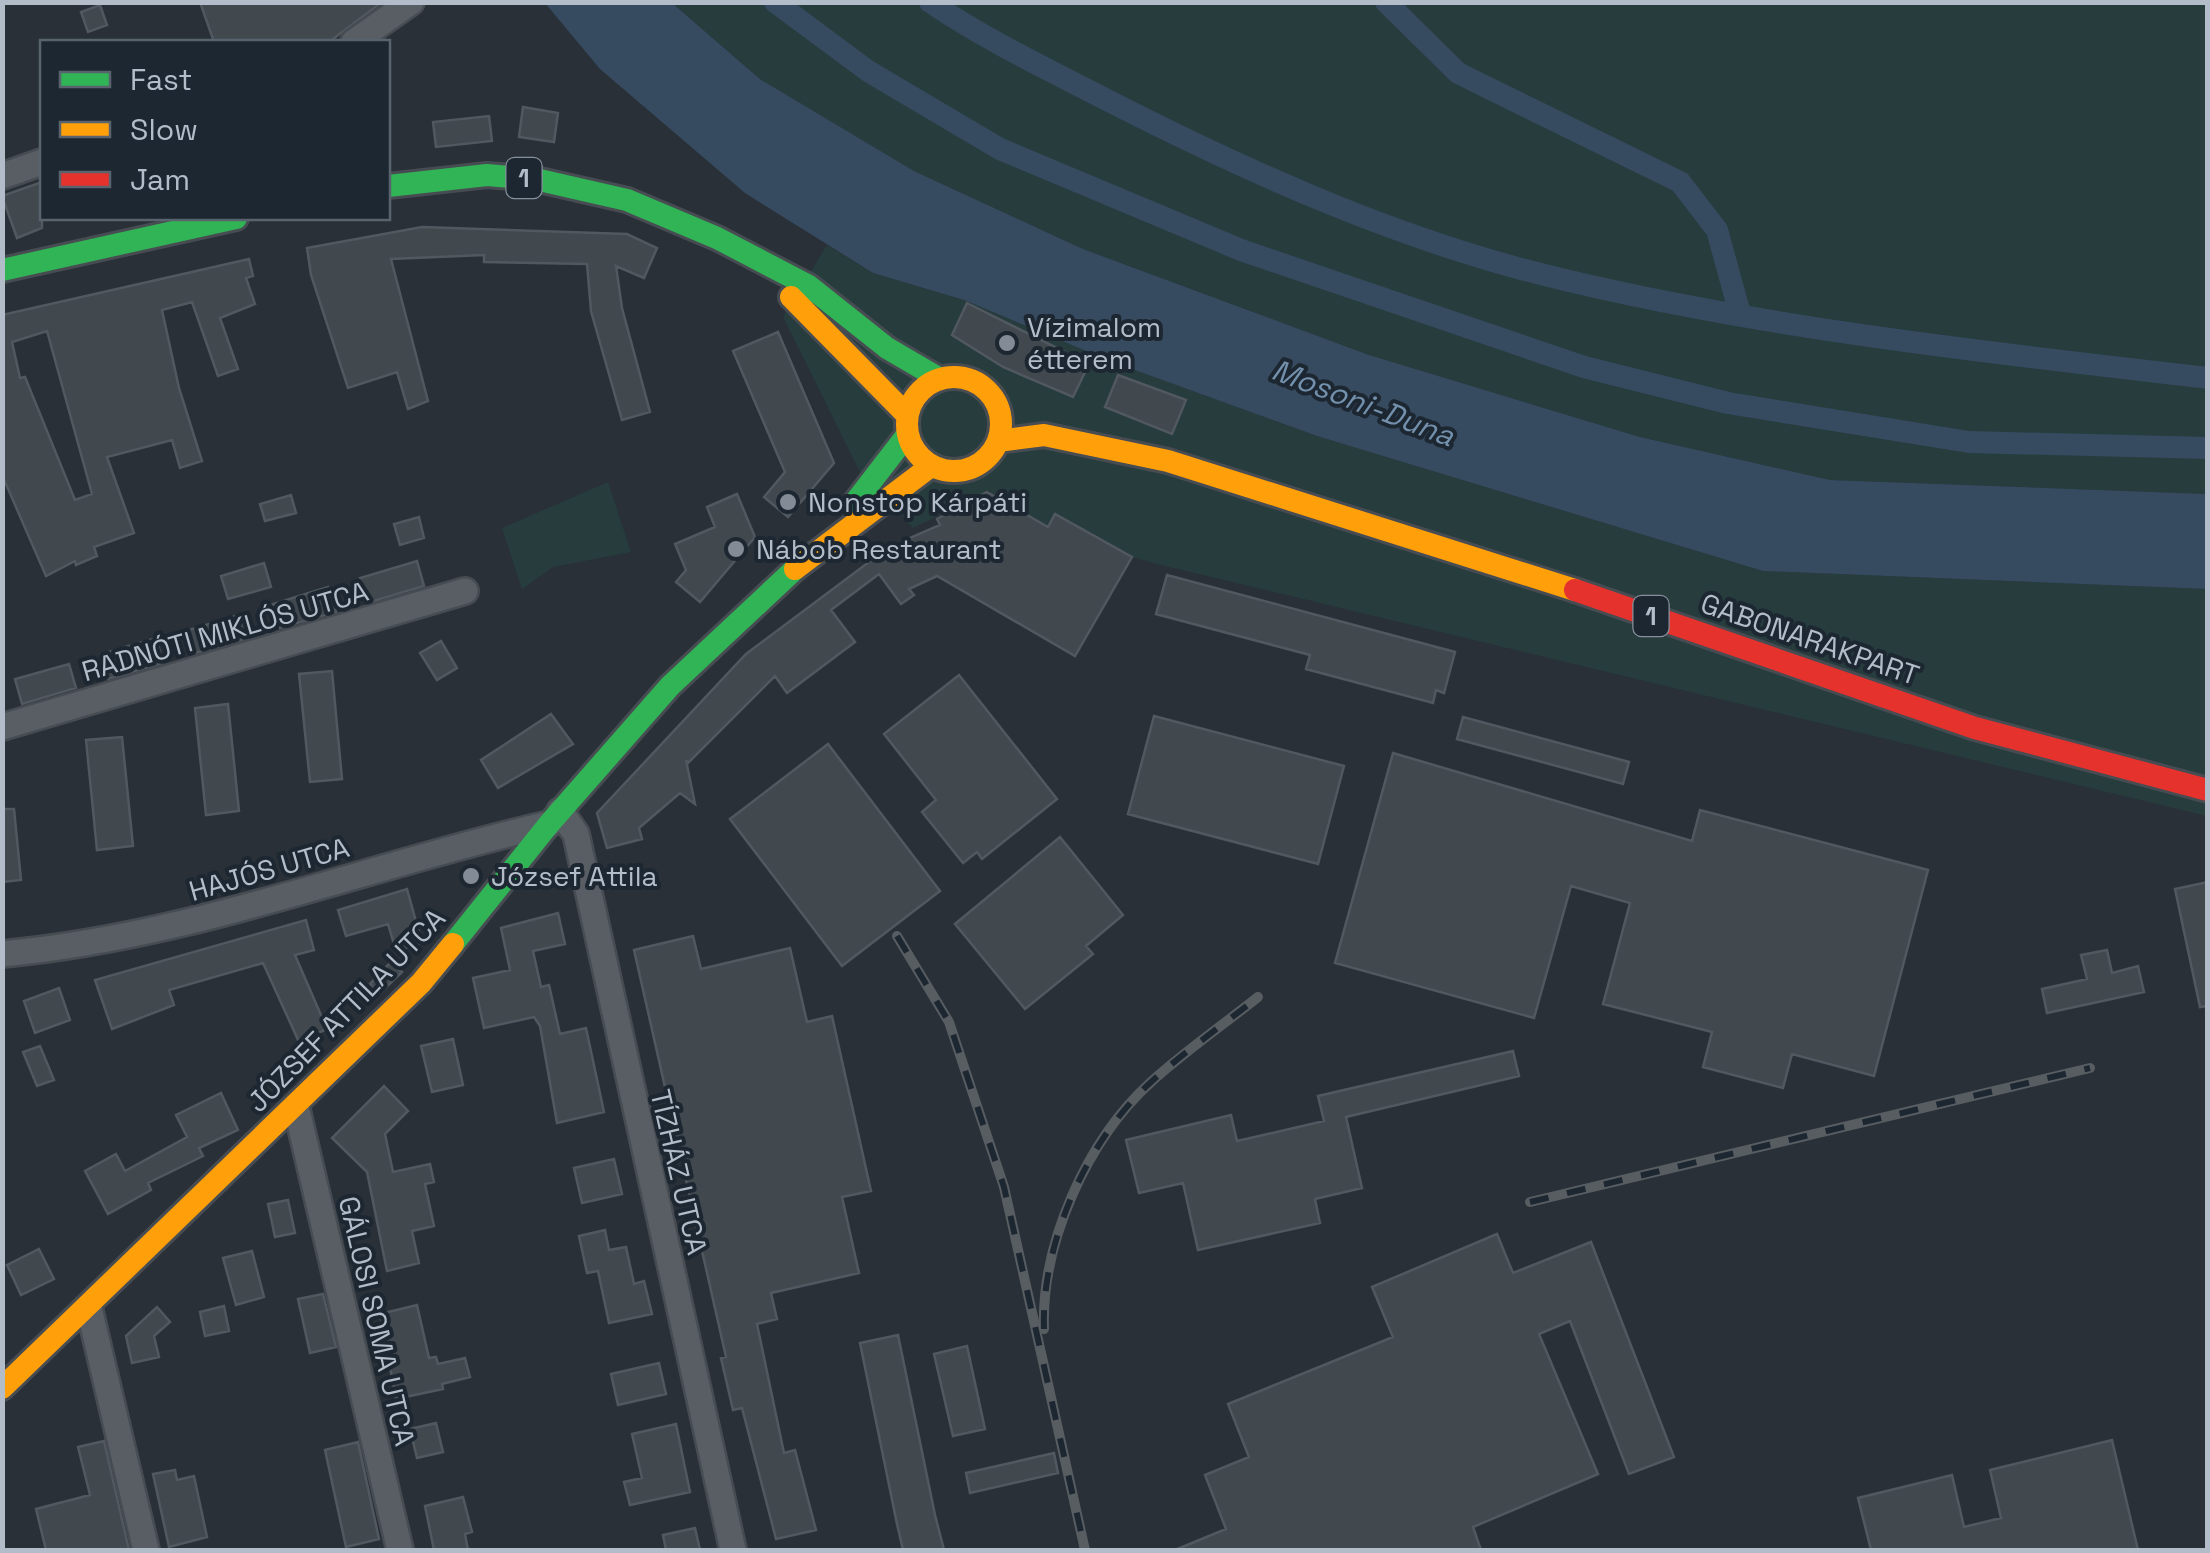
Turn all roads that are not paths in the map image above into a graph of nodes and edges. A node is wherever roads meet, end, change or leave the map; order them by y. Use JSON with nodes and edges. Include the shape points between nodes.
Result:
{"nodes":[{"id":1,"x":410,"y":2,"type":"edge"},
{"id":2,"x":357,"y":40,"type":"edge"},
{"id":3,"x":40,"y":163,"type":"edge"},
{"id":4,"x":2,"y":176,"type":"edge"},
{"id":5,"x":390,"y":186,"type":"edge"},
{"id":6,"x":227,"y":220,"type":"edge"},
{"id":7,"x":760,"y":261,"type":"junction"},
{"id":8,"x":2,"y":270,"type":"edge"},
{"id":9,"x":940,"y":379,"type":"junction"},
{"id":10,"x":1014,"y":406,"type":"junction"},
{"id":11,"x":907,"y":425,"type":"junction"},
{"id":12,"x":998,"y":441,"type":"junction"},
{"id":13,"x":1168,"y":461,"type":"junction"},
{"id":14,"x":931,"y":466,"type":"junction"},
{"id":15,"x":795,"y":569,"type":"junction"},
{"id":16,"x":465,"y":591,"type":"dead end"},
{"id":17,"x":2,"y":727,"type":"edge"},
{"id":18,"x":2208,"y":790,"type":"edge"},
{"id":19,"x":555,"y":817,"type":"junction"},
{"id":20,"x":2,"y":954,"type":"edge"},
{"id":21,"x":296,"y":1106,"type":"junction"},
{"id":22,"x":89,"y":1308,"type":"junction"},
{"id":23,"x":2,"y":1388,"type":"edge"},
{"id":24,"x":146,"y":1550,"type":"edge"},
{"id":25,"x":400,"y":1550,"type":"edge"},
{"id":26,"x":733,"y":1550,"type":"edge"}],
"edges":[{"from":1,"to":2,"type":"street"},
{"from":3,"to":4,"type":"street"},
{"from":5,"to":7,"type":"main road","number":"1","via":[[477,178],[572,184],[684,219]]},
{"from":6,"to":8,"type":"main road"},
{"from":7,"to":9,"type":"main road","number":"1","via":[[816,290],[887,348]]},
{"from":7,"to":11,"type":"main road","number":"1"},
{"from":9,"to":10,"type":"main road","number":"1","via":[[971,380]]},
{"from":9,"to":11,"type":"main road","via":[[915,396]]},
{"from":10,"to":12,"type":"main road","via":[[1000,416]]},
{"from":10,"to":13,"type":"main road","number":"1","via":[[1103,431]]},
{"from":11,"to":14,"type":"main road","number":"1","via":[[916,453]]},
{"from":11,"to":15,"type":"main road","name":"JÓZSEF ATTILA UTCA","via":[[888,466]]},
{"from":12,"to":13,"type":"main road","number":"1","via":[[1044,435]]},
{"from":12,"to":14,"type":"main road","via":[[974,467],[952,472]]},
{"from":13,"to":18,"type":"main road","name":"GABONARAKPART","number":"1","via":[[1975,728]]},
{"from":14,"to":15,"type":"main road","name":"JÓZSEF ATTILA UTCA"},
{"from":15,"to":19,"type":"main road","name":"JÓZSEF ATTILA UTCA","via":[[670,686]]},
{"from":16,"to":17,"type":"street","name":"RADNÓTI MIKLÓS UTCA"},
{"from":19,"to":20,"type":"street","name":"HAJÓS UTCA","via":[[209,918]]},
{"from":19,"to":21,"type":"main road","name":"JÓZSEF ATTILA UTCA","via":[[421,983]]},
{"from":19,"to":26,"type":"street","name":"TÍZHÁZ UTCA","via":[[576,834]]},
{"from":21,"to":22,"type":"main road","name":"JÓZSEF ATTILA UTCA"},
{"from":21,"to":25,"type":"street","name":"GÁLOSI SOMA UTCA"},
{"from":22,"to":23,"type":"main road","name":"JÓZSEF ATTILA UTCA"},
{"from":22,"to":24,"type":"street"}]}
